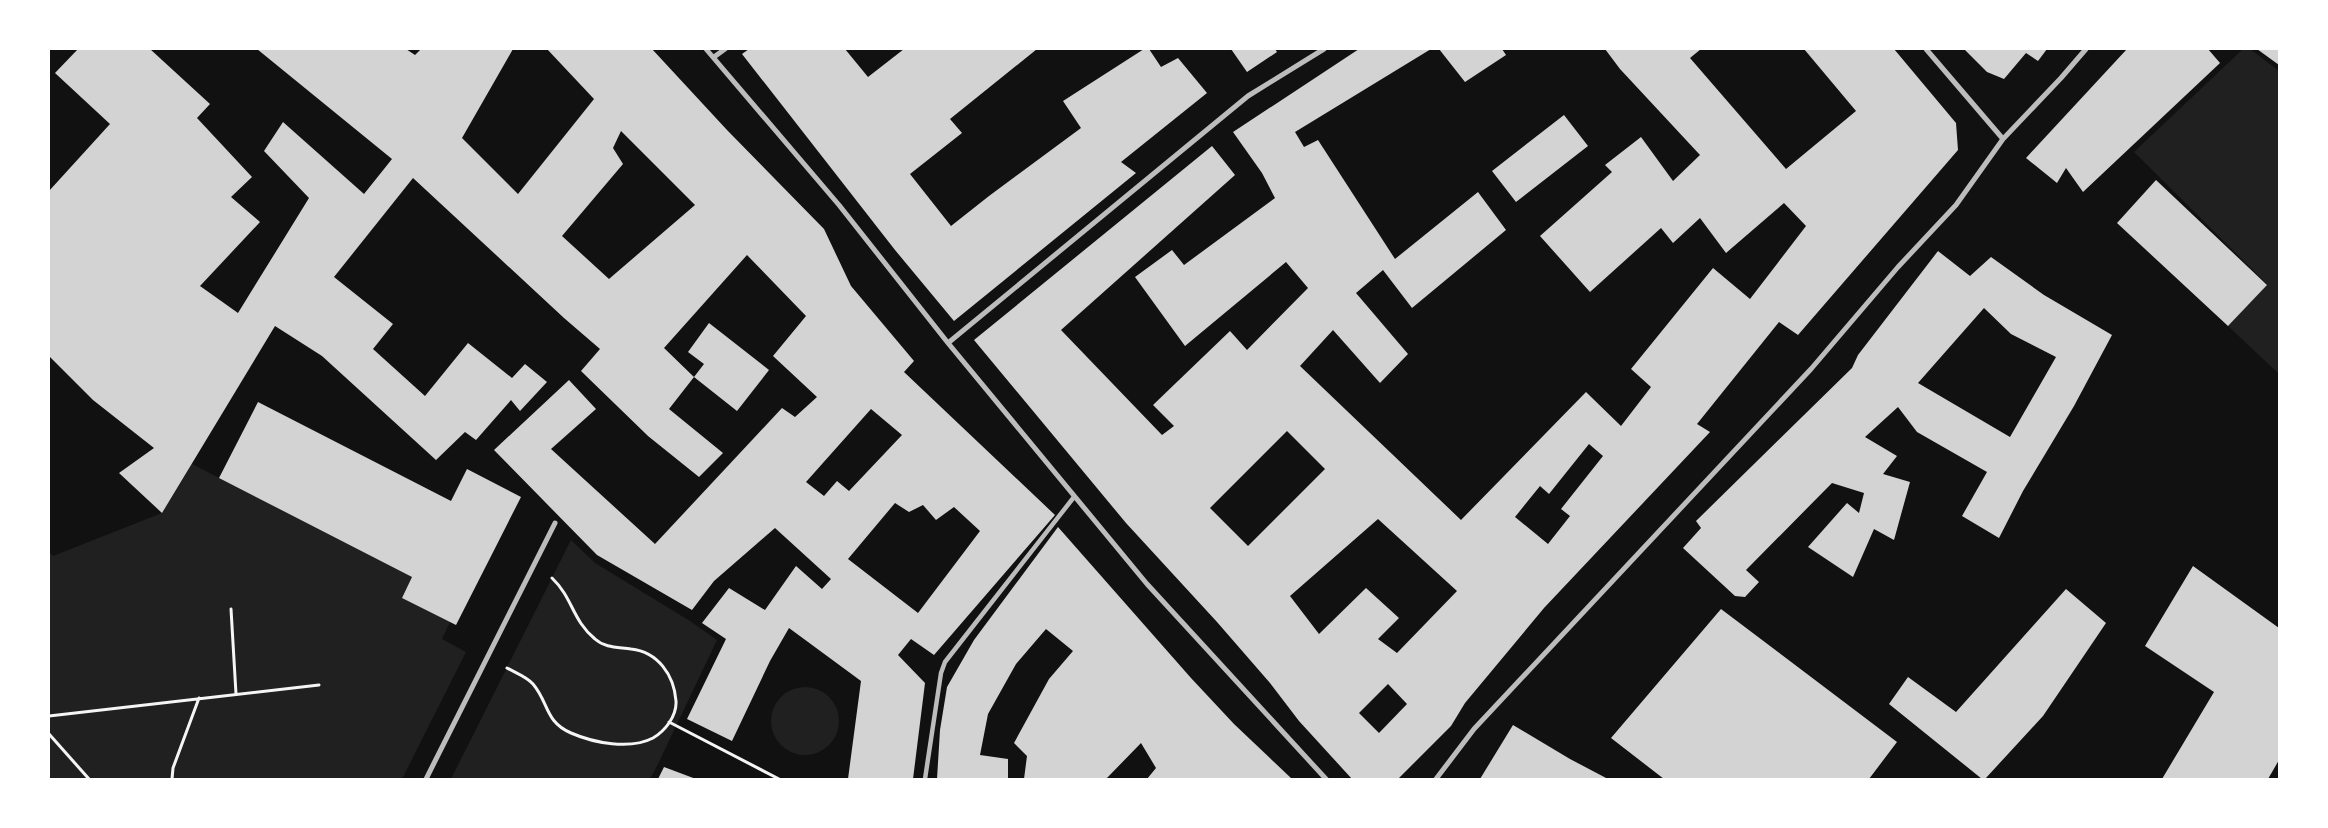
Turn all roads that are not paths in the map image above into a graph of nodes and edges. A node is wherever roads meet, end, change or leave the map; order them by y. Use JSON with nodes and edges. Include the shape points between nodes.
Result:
{"nodes":[{"id":1,"x":706,"y":49,"type":"edge"},
{"id":2,"x":725,"y":49,"type":"edge"},
{"id":3,"x":1324,"y":49,"type":"edge"},
{"id":4,"x":1926,"y":49,"type":"edge"},
{"id":5,"x":2086,"y":49,"type":"edge"},
{"id":6,"x":714,"y":57,"type":"junction"},
{"id":7,"x":2003,"y":139,"type":"junction"},
{"id":8,"x":948,"y":343,"type":"junction"},
{"id":9,"x":1074,"y":497,"type":"junction"},
{"id":10,"x":555,"y":523,"type":"dead end"},
{"id":11,"x":426,"y":779,"type":"edge"},
{"id":12,"x":925,"y":779,"type":"edge"},
{"id":13,"x":1326,"y":779,"type":"edge"},
{"id":14,"x":1436,"y":779,"type":"edge"}],
"edges":[{"from":1,"to":6,"type":"street"},
{"from":2,"to":6,"type":"street"},
{"from":3,"to":8,"type":"street","via":[[1248,96]]},
{"from":4,"to":7,"type":"street"},
{"from":5,"to":7,"type":"street"},
{"from":6,"to":8,"type":"street","via":[[839,205]]},
{"from":7,"to":14,"type":"street","via":[[1956,205],[1805,376],[1474,729]]},
{"from":8,"to":9,"type":"street"},
{"from":9,"to":12,"type":"street","via":[[945,662],[937,693]]},
{"from":9,"to":13,"type":"street","via":[[1147,584]]},
{"from":10,"to":11,"type":"street"}]}
